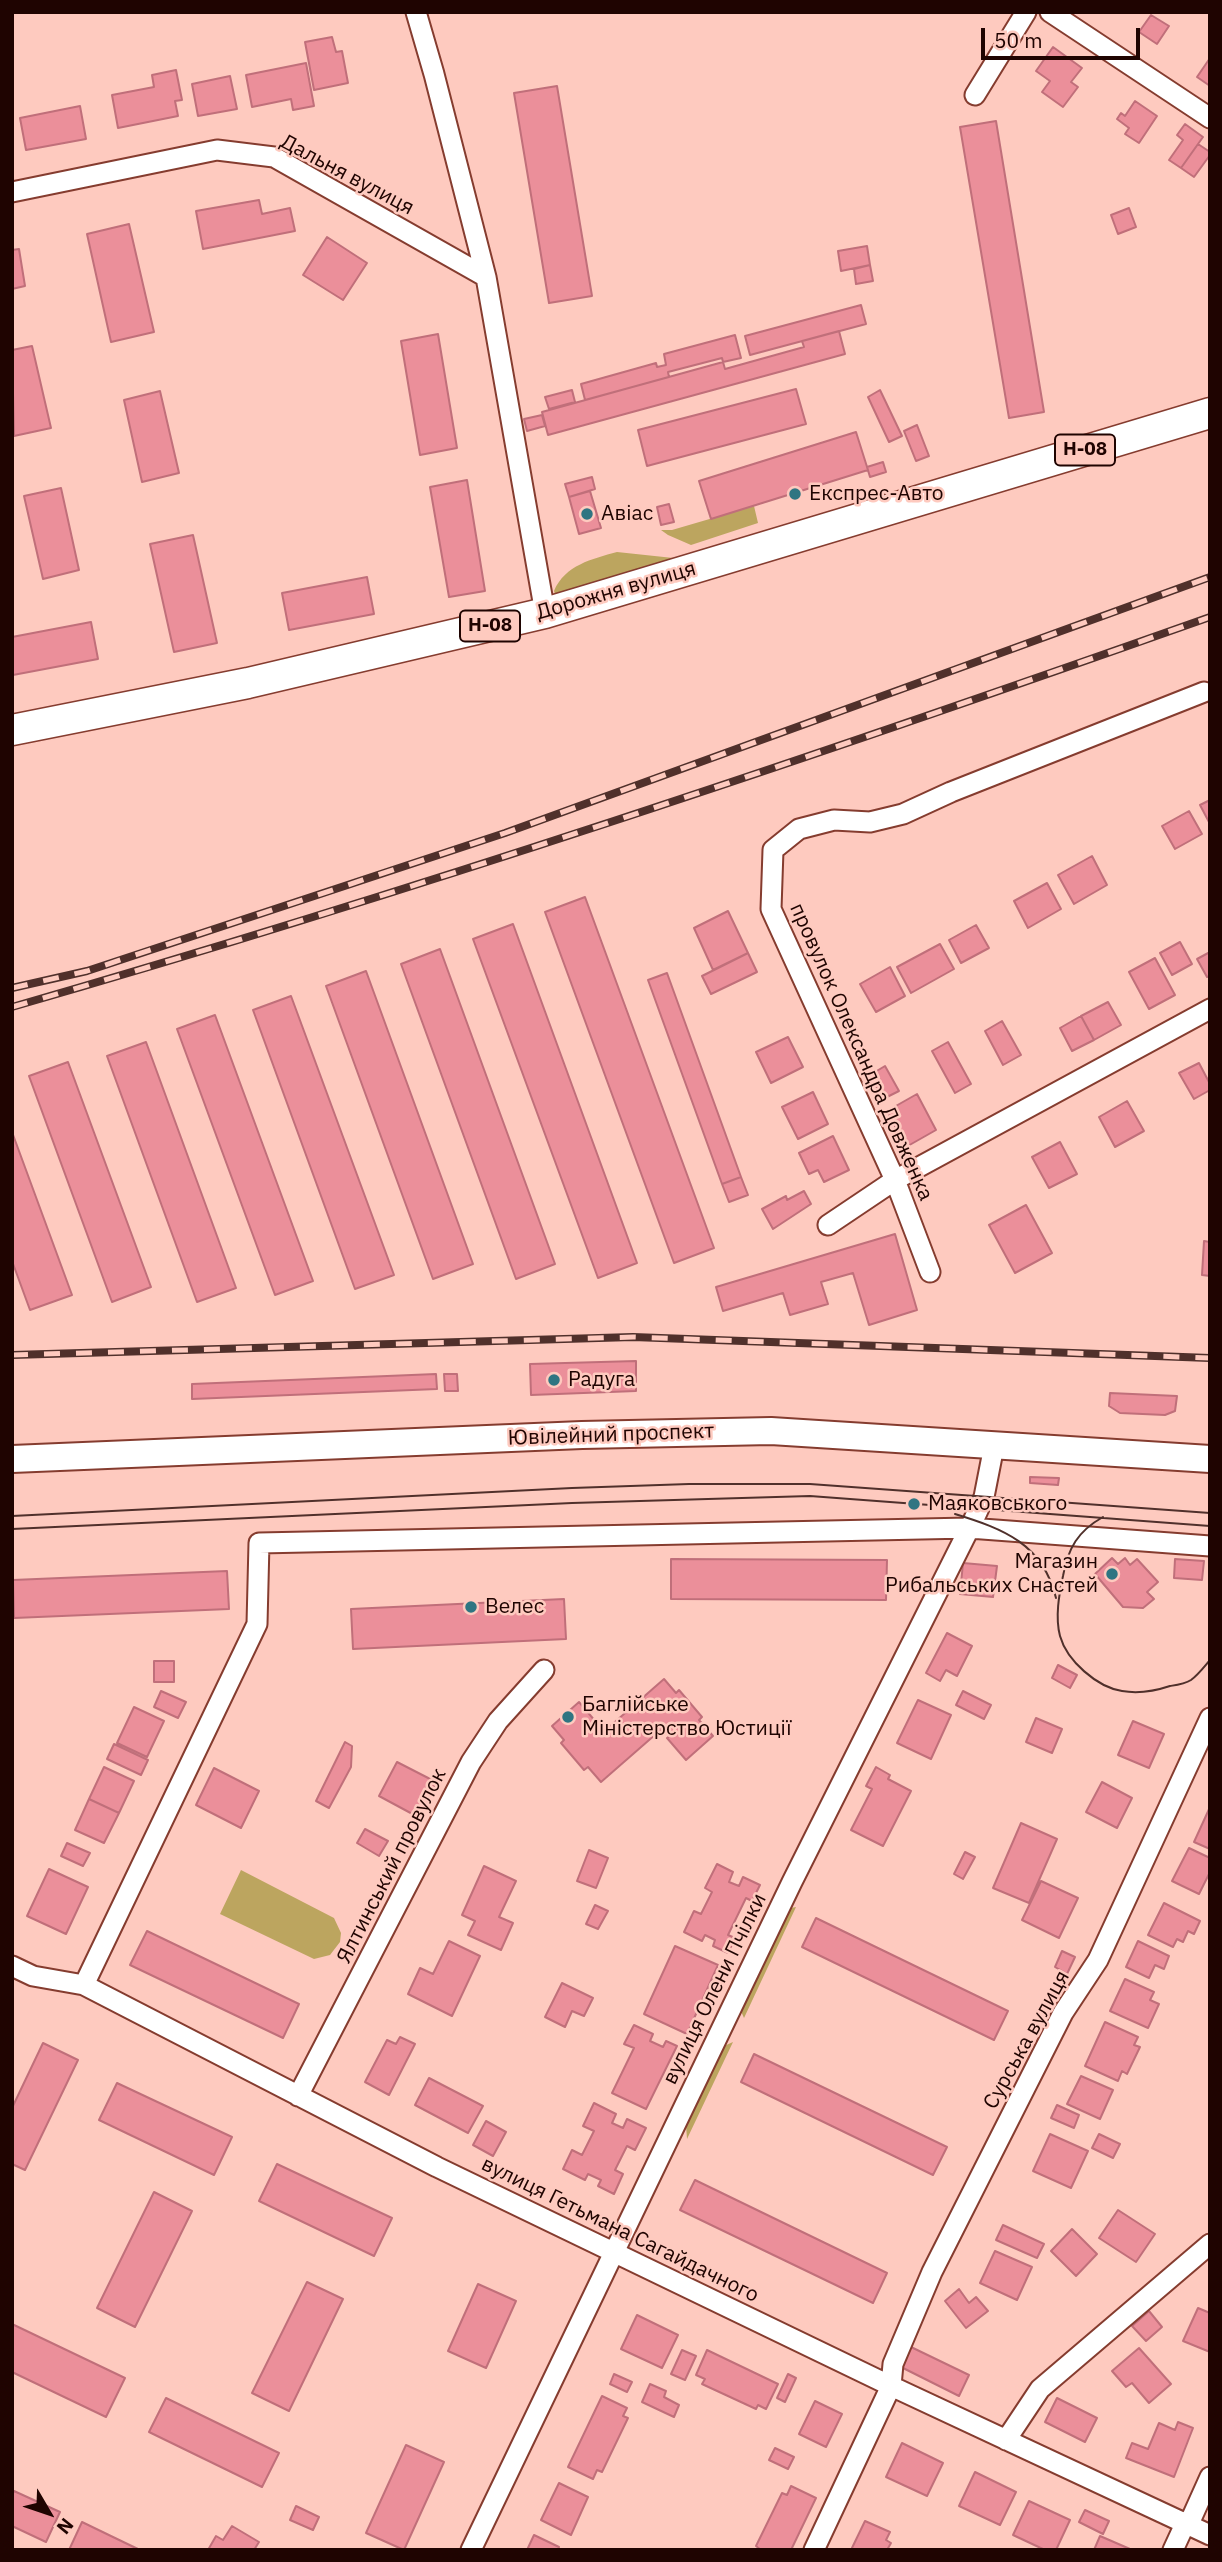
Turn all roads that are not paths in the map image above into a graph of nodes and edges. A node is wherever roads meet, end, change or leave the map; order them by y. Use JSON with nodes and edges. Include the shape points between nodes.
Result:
{"nodes":[{"id":1,"x":416,"y":12,"type":"edge"},
{"id":2,"x":1026,"y":12,"type":"edge"},
{"id":3,"x":1050,"y":12,"type":"edge"},
{"id":4,"x":975,"y":95,"type":"dead end"},
{"id":5,"x":1210,"y":118,"type":"edge"},
{"id":6,"x":12,"y":192,"type":"edge"},
{"id":7,"x":485,"y":277,"type":"junction"},
{"id":8,"x":1210,"y":412,"type":"edge"},
{"id":9,"x":545,"y":613,"type":"junction"},
{"id":10,"x":1204,"y":692,"type":"dead end"},
{"id":11,"x":12,"y":730,"type":"edge"},
{"id":12,"x":1210,"y":1009,"type":"edge"},
{"id":13,"x":895,"y":1180,"type":"junction"},
{"id":14,"x":828,"y":1226,"type":"dead end"},
{"id":15,"x":930,"y":1272,"type":"dead end"},
{"id":16,"x":994,"y":1446,"type":"junction"},
{"id":17,"x":12,"y":1459,"type":"edge"},
{"id":18,"x":1210,"y":1459,"type":"edge"},
{"id":19,"x":969,"y":1528,"type":"junction"},
{"id":20,"x":1210,"y":1546,"type":"edge"},
{"id":21,"x":544,"y":1670,"type":"dead end"},
{"id":22,"x":1210,"y":1717,"type":"edge"},
{"id":23,"x":12,"y":1966,"type":"edge"},
{"id":24,"x":85,"y":1985,"type":"junction"},
{"id":25,"x":298,"y":2095,"type":"junction"},
{"id":26,"x":1210,"y":2244,"type":"edge"},
{"id":27,"x":613,"y":2252,"type":"junction"},
{"id":28,"x":891,"y":2386,"type":"junction"},
{"id":29,"x":1006,"y":2440,"type":"junction"},
{"id":30,"x":1210,"y":2477,"type":"edge"},
{"id":31,"x":1185,"y":2524,"type":"junction"},
{"id":32,"x":1210,"y":2535,"type":"edge"},
{"id":33,"x":471,"y":2550,"type":"edge"},
{"id":34,"x":814,"y":2550,"type":"edge"},
{"id":35,"x":1173,"y":2550,"type":"edge"}],
"edges":[{"from":1,"to":7,"type":"street"},
{"from":2,"to":4,"type":"street"},
{"from":3,"to":5,"type":"street"},
{"from":6,"to":7,"type":"street","name":"Дальня вулиця","via":[[217,149],[274,157]]},
{"from":7,"to":9,"type":"street"},
{"from":8,"to":9,"type":"main road","name":"Дорожня вулиця","number":"Н-08"},
{"from":9,"to":11,"type":"main road","name":"Дорожня вулиця","number":"Н-08","via":[[248,682]]},
{"from":10,"to":13,"type":"street","name":"провулок Олександра Довженка","via":[[903,814],[870,822],[834,820],[799,829],[773,850],[771,909]]},
{"from":12,"to":13,"type":"street"},
{"from":13,"to":14,"type":"street"},
{"from":13,"to":15,"type":"street","name":"провулок Олександра Довженка"},
{"from":16,"to":17,"type":"main road","name":"Ювілейний проспект","via":[[731,1432]]},
{"from":16,"to":18,"type":"main road","name":"Ювілейний проспект"},
{"from":16,"to":19,"type":"street","name":"вулиця Олени Пчілки","via":[[984,1497]]},
{"from":19,"to":20,"type":"street"},
{"from":19,"to":24,"type":"street","via":[[259,1543],[257,1624]]},
{"from":19,"to":27,"type":"street","name":"вулиця Олени Пчілки"},
{"from":21,"to":25,"type":"street","name":"Ялтинський провулок","via":[[498,1721],[471,1762]]},
{"from":22,"to":28,"type":"street","name":"Сурська вулиця","via":[[1098,1960],[1063,2013],[932,2272],[893,2364]]},
{"from":23,"to":24,"type":"street","name":"вулиця Гетьмана Сагайдачного","via":[[33,1976]]},
{"from":24,"to":25,"type":"street","name":"вулиця Гетьмана Сагайдачного"},
{"from":25,"to":27,"type":"street","name":"вулиця Гетьмана Сагайдачного"},
{"from":26,"to":29,"type":"street","via":[[1040,2389]]},
{"from":27,"to":28,"type":"street","name":"вулиця Гетьмана Сагайдачного"},
{"from":27,"to":33,"type":"street","name":"вулиця Олени Пчілки"},
{"from":28,"to":29,"type":"street","name":"вулиця Гетьмана Сагайдачного"},
{"from":28,"to":34,"type":"street","name":"Сурська вулиця"},
{"from":29,"to":31,"type":"street","name":"вулиця Гетьмана Сагайдачного"},
{"from":30,"to":31,"type":"street"},
{"from":31,"to":32,"type":"street","name":"вулиця Гетьмана Сагайдачного"},
{"from":31,"to":35,"type":"street"}]}
